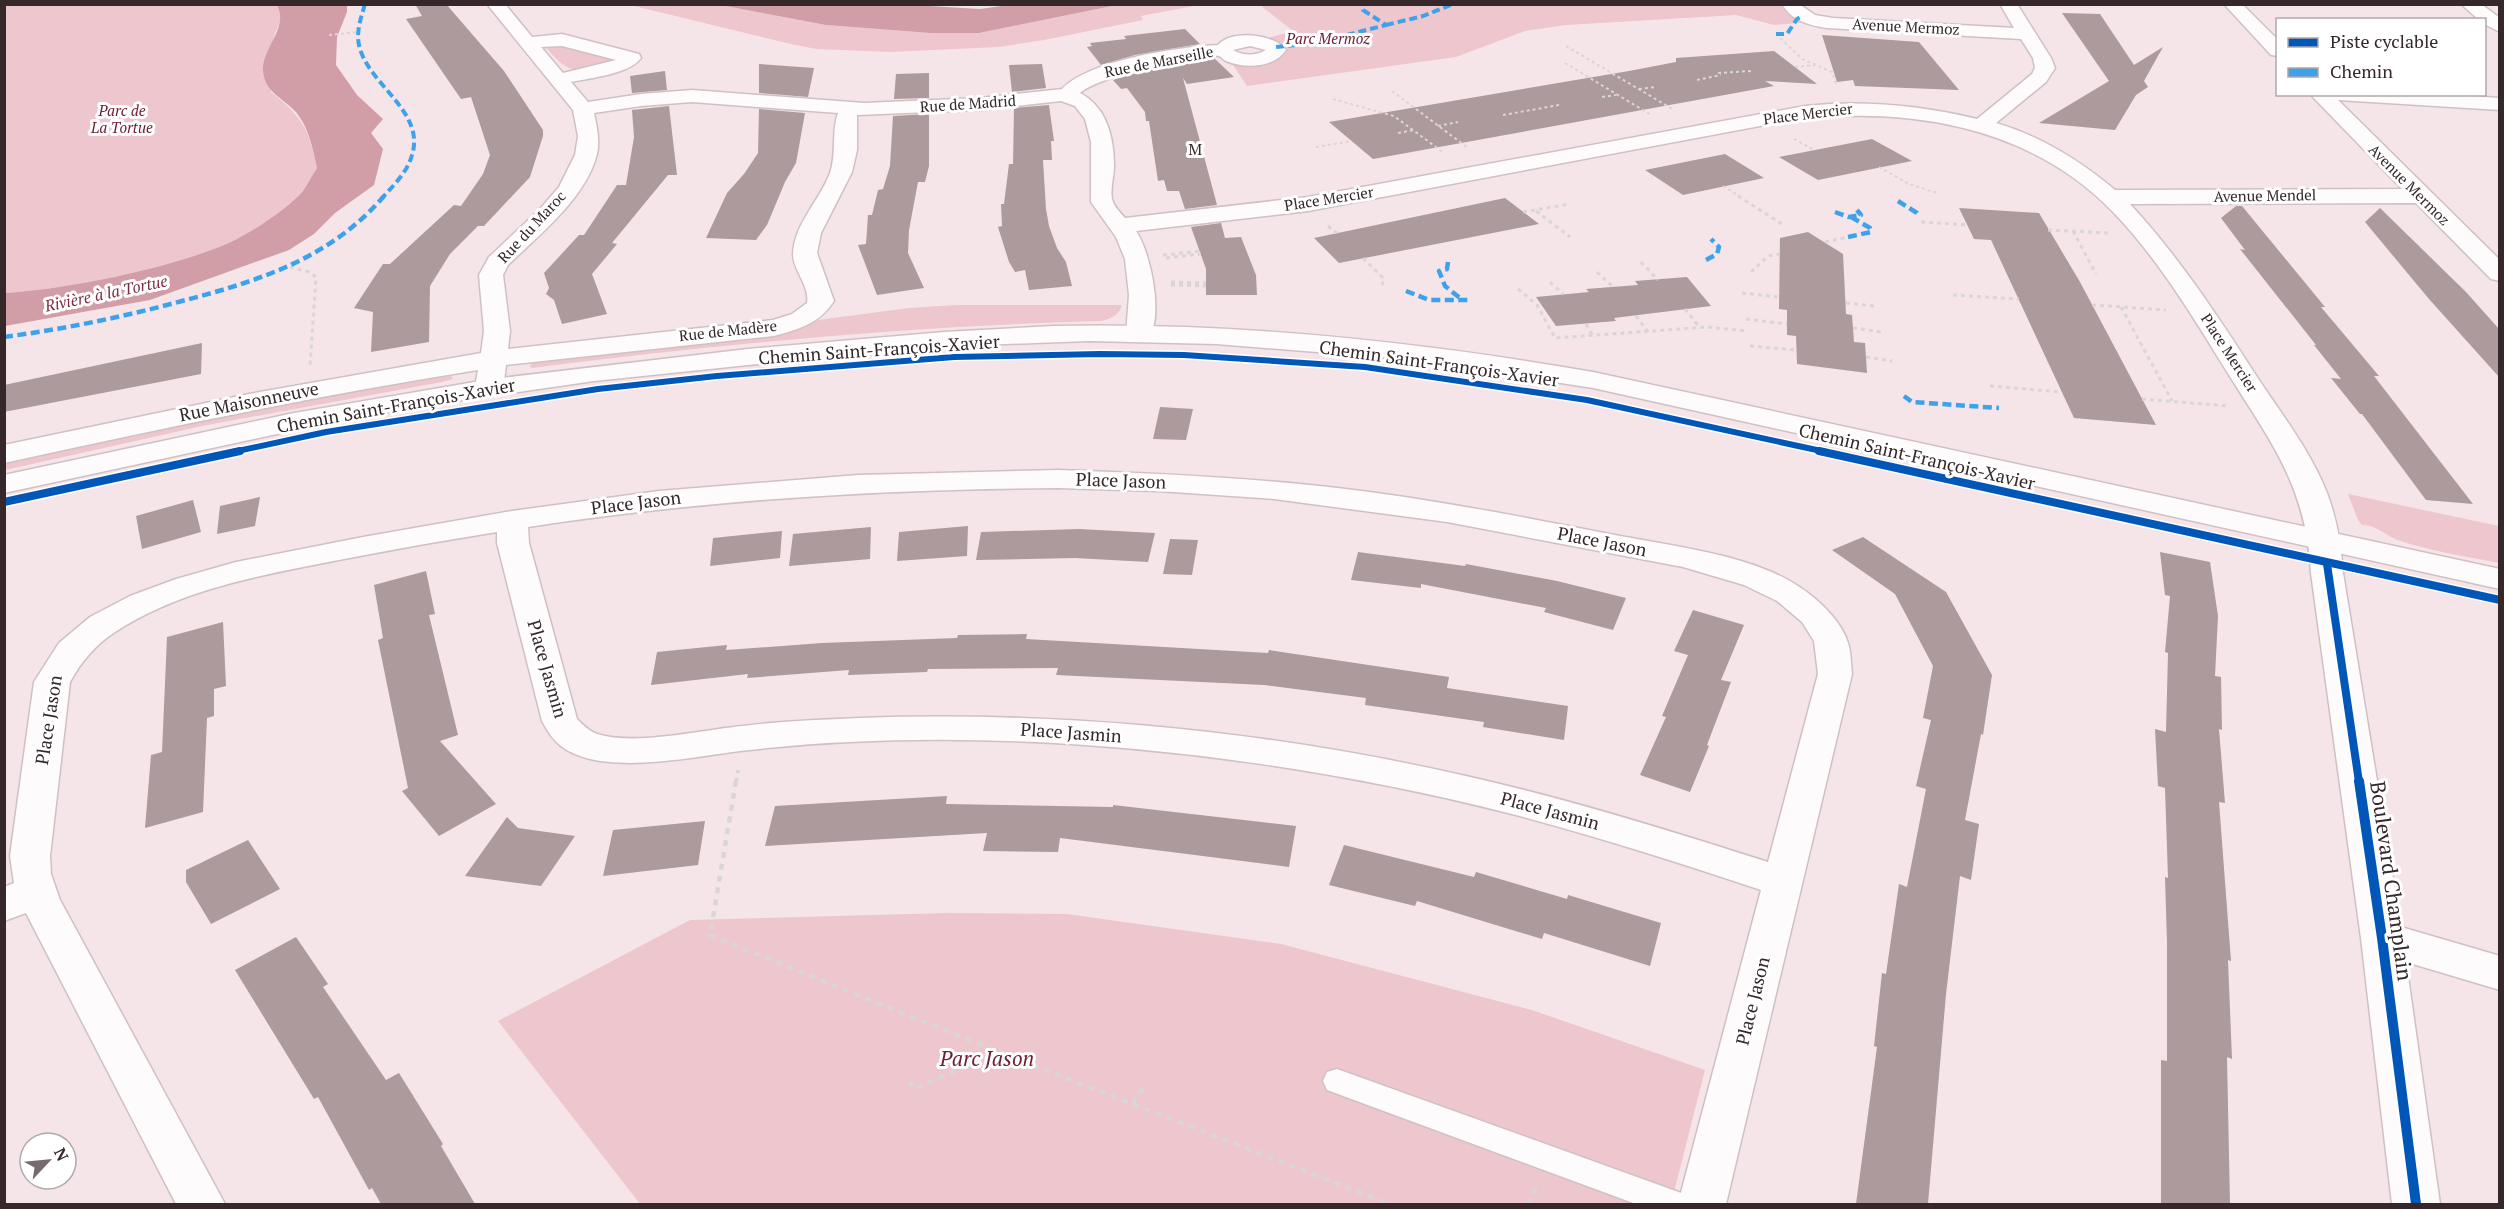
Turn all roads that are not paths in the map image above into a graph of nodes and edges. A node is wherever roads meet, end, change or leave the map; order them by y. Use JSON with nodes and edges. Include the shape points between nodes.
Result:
{"nodes":[{"id":1,"x":495,"y":4,"type":"edge"},
{"id":2,"x":1790,"y":4,"type":"edge"},
{"id":3,"x":2008,"y":4,"type":"edge"},
{"id":4,"x":2232,"y":4,"type":"edge"},
{"id":5,"x":2469,"y":4,"type":"edge"},
{"id":6,"x":2499,"y":27,"type":"edge"},
{"id":7,"x":2027,"y":34,"type":"junction"},
{"id":8,"x":526,"y":43,"type":"junction"},
{"id":9,"x":1223,"y":50,"type":"dead end"},
{"id":10,"x":2276,"y":50,"type":"edge"},
{"id":11,"x":556,"y":80,"type":"junction"},
{"id":12,"x":1067,"y":95,"type":"junction"},
{"id":13,"x":2322,"y":96,"type":"edge"},
{"id":14,"x":2362,"y":96,"type":"edge"},
{"id":15,"x":2499,"y":104,"type":"edge"},
{"id":16,"x":583,"y":109,"type":"junction"},
{"id":17,"x":850,"y":109,"type":"junction"},
{"id":18,"x":1982,"y":125,"type":"junction"},
{"id":19,"x":2420,"y":196,"type":"junction"},
{"id":20,"x":2111,"y":197,"type":"junction"},
{"id":21,"x":1119,"y":225,"type":"junction"},
{"id":22,"x":2499,"y":274,"type":"edge"},
{"id":23,"x":1139,"y":334,"type":"junction"},
{"id":24,"x":494,"y":359,"type":"junction"},
{"id":25,"x":490,"y":388,"type":"junction"},
{"id":26,"x":4,"y":454,"type":"edge"},
{"id":27,"x":4,"y":484,"type":"edge"},
{"id":28,"x":512,"y":520,"type":"junction"},
{"id":29,"x":2326,"y":540,"type":"junction"},
{"id":30,"x":2499,"y":579,"type":"edge"},
{"id":31,"x":1783,"y":882,"type":"junction"},
{"id":32,"x":20,"y":898,"type":"edge"},
{"id":33,"x":2382,"y":938,"type":"junction"},
{"id":34,"x":2499,"y":973,"type":"edge"},
{"id":35,"x":1337,"y":1081,"type":"dead end"},
{"id":36,"x":201,"y":1204,"type":"edge"},
{"id":37,"x":1673,"y":1204,"type":"edge"},
{"id":38,"x":1702,"y":1204,"type":"edge"},
{"id":39,"x":2416,"y":1204,"type":"edge"}],
"edges":[{"from":1,"to":8,"type":"street"},
{"from":2,"to":7,"type":"street","name":"Avenue Mermoz","via":[[1802,16],[1833,23]]},
{"from":3,"to":7,"type":"street"},
{"from":4,"to":10,"type":"street"},
{"from":5,"to":6,"type":"street"},
{"from":7,"to":18,"type":"street","via":[[2045,68],[2039,78]]},
{"from":8,"to":11,"type":"street"},
{"from":8,"to":11,"type":"street","via":[[562,39],[632,58],[620,65]]},
{"from":9,"to":12,"type":"street","name":"Rue de Marseille","via":[[1195,52],[1098,74],[1075,85]]},
{"from":11,"to":16,"type":"street"},
{"from":12,"to":17,"type":"street","name":"Rue de Madrid","via":[[954,106]]},
{"from":12,"to":21,"type":"street","via":[[1086,104],[1094,117],[1103,152],[1101,198]]},
{"from":13,"to":19,"type":"street","name":"Avenue Mermoz"},
{"from":14,"to":15,"type":"street"},
{"from":16,"to":17,"type":"street","name":"Rue de Madrid","via":[[692,96]]},
{"from":16,"to":24,"type":"street","name":"Rue du Maroc","via":[[588,146],[576,178],[548,214],[498,262],[491,275],[497,331]]},
{"from":17,"to":24,"type":"street","name":"Rue de Madère","via":[[841,171],[807,242],[807,267],[821,301],[810,314],[774,327]]},
{"from":18,"to":20,"type":"street","name":"Place Mercier","via":[[2056,155]]},
{"from":18,"to":21,"type":"street","name":"Place Mercier","via":[[1914,112],[1844,108],[1807,112],[1308,204]]},
{"from":19,"to":20,"type":"street","name":"Avenue Mendel"},
{"from":19,"to":22,"type":"street","name":"Avenue Mermoz"},
{"from":20,"to":29,"type":"street","name":"Place Mercier","via":[[2174,269],[2300,465],[2317,502]]},
{"from":21,"to":23,"type":"street","via":[[1131,243],[1141,273]]},
{"from":23,"to":25,"type":"street","name":"Chemin Saint-François-Xavier","via":[[1007,336],[885,344],[676,363]]},
{"from":23,"to":29,"type":"street","name":"Chemin Saint-François-Xavier","via":[[1357,345],[1518,367],[1755,414]]},
{"from":24,"to":25,"type":"street","name":"Rue du Maroc"},
{"from":24,"to":26,"type":"street","name":"Rue Maisonneuve","via":[[263,399]]},
{"from":25,"to":27,"type":"street","name":"Chemin Saint-François-Xavier","via":[[330,414]]},
{"from":28,"to":31,"type":"street","name":"Place Jasmin","via":[[513,543],[560,721],[567,734],[580,742],[635,750],[805,733],[968,728],[1207,745],[1319,760],[1506,799]]},
{"from":28,"to":31,"type":"street","name":"Place Jason","via":[[675,498],[856,482],[1160,482],[1328,497],[1458,515],[1615,544],[1745,574],[1789,594],[1805,607],[1822,624],[1836,658]]},
{"from":28,"to":32,"type":"street","name":"Place Jason","via":[[346,549],[195,584],[128,609],[87,635],[64,658],[52,682],[31,874]]},
{"from":29,"to":30,"type":"street","name":"Chemin Saint-François-Xavier"},
{"from":29,"to":33,"type":"street","name":"Boulevard Champlain"},
{"from":31,"to":38,"type":"street","name":"Place Jason"},
{"from":32,"to":36,"type":"street","name":"Place Jason"},
{"from":33,"to":34,"type":"street"},
{"from":33,"to":39,"type":"street","name":"Boulevard Champlain"},
{"from":35,"to":37,"type":"lane"}]}
